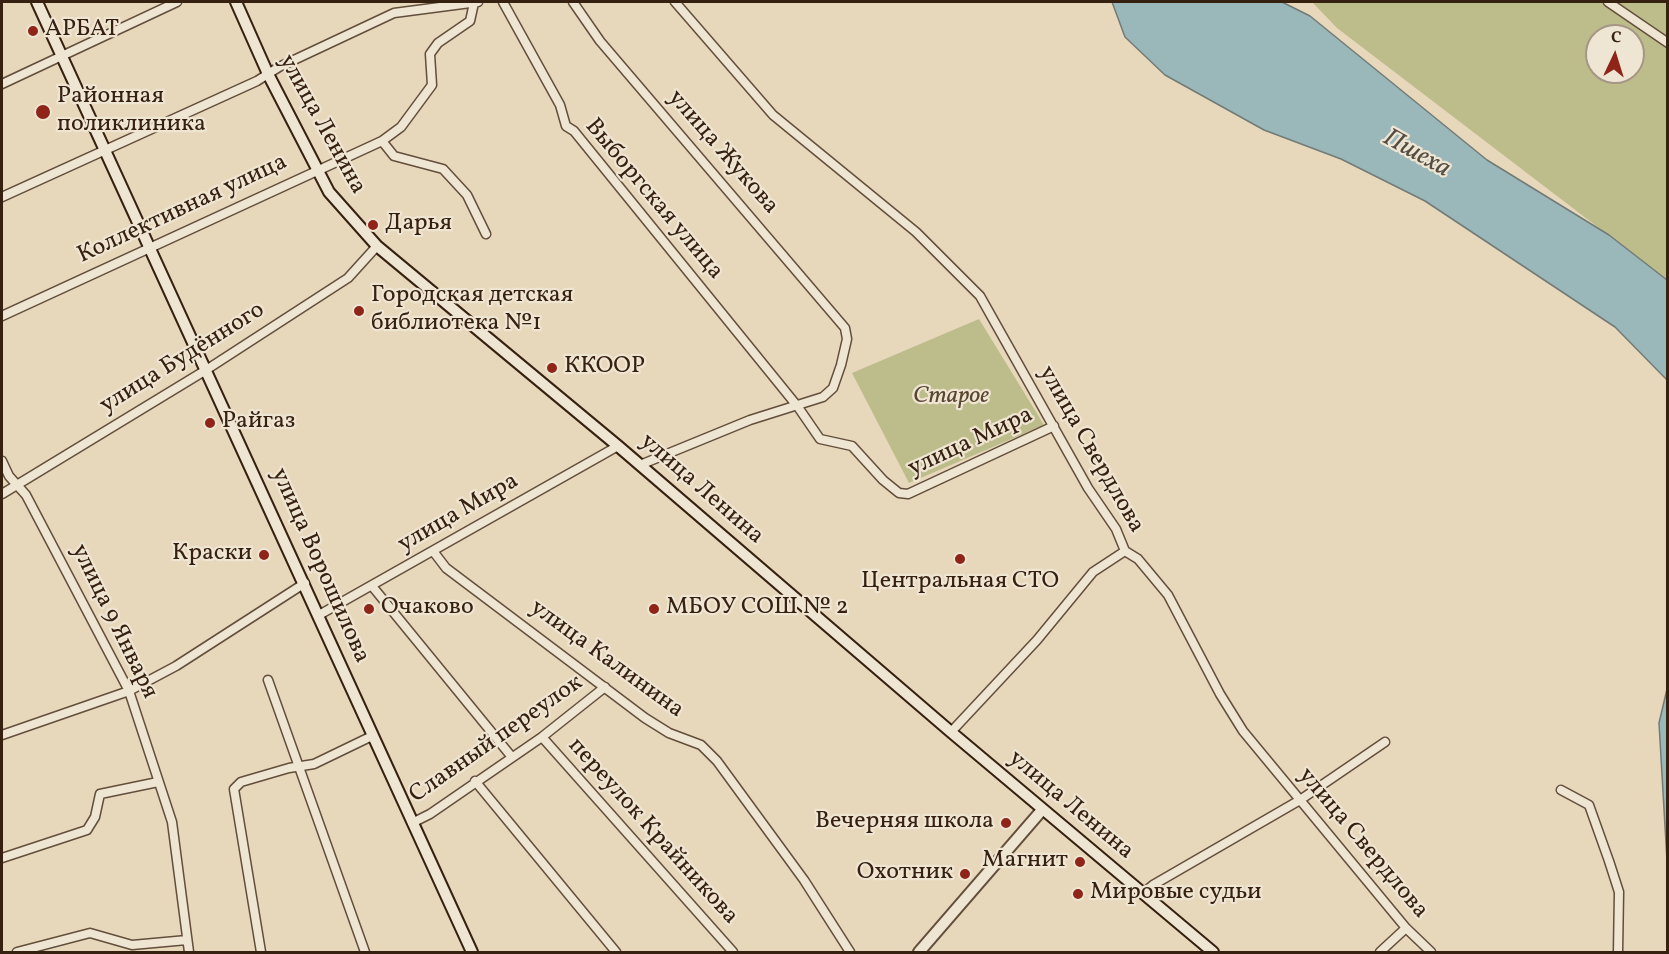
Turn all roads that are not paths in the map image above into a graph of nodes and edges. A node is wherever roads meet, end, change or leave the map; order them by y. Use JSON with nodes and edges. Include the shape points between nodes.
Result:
{"nodes":[{"id":1,"x":37,"y":2,"type":"edge"},
{"id":2,"x":177,"y":2,"type":"edge"},
{"id":3,"x":236,"y":2,"type":"edge"},
{"id":4,"x":476,"y":2,"type":"edge"},
{"id":5,"x":503,"y":2,"type":"edge"},
{"id":6,"x":573,"y":2,"type":"edge"},
{"id":7,"x":675,"y":2,"type":"edge"},
{"id":8,"x":1608,"y":2,"type":"edge"},
{"id":9,"x":1668,"y":43,"type":"edge"},
{"id":10,"x":62,"y":58,"type":"junction"},
{"id":11,"x":268,"y":74,"type":"junction"},
{"id":12,"x":2,"y":84,"type":"edge"},
{"id":13,"x":382,"y":141,"type":"junction"},
{"id":14,"x":104,"y":149,"type":"junction"},
{"id":15,"x":316,"y":170,"type":"junction"},
{"id":16,"x":2,"y":197,"type":"edge"},
{"id":17,"x":486,"y":234,"type":"dead end"},
{"id":18,"x":377,"y":246,"type":"junction"},
{"id":19,"x":150,"y":247,"type":"junction"},
{"id":20,"x":2,"y":316,"type":"edge"},
{"id":21,"x":206,"y":370,"type":"junction"},
{"id":22,"x":798,"y":407,"type":"junction"},
{"id":23,"x":1054,"y":426,"type":"junction"},
{"id":24,"x":618,"y":446,"type":"junction"},
{"id":25,"x":2,"y":461,"type":"edge"},
{"id":26,"x":640,"y":465,"type":"junction"},
{"id":27,"x":16,"y":485,"type":"junction"},
{"id":28,"x":2,"y":494,"type":"edge"},
{"id":29,"x":433,"y":551,"type":"junction"},
{"id":30,"x":1125,"y":551,"type":"junction"},
{"id":31,"x":305,"y":583,"type":"junction"},
{"id":32,"x":372,"y":586,"type":"junction"},
{"id":33,"x":319,"y":615,"type":"junction"},
{"id":34,"x":268,"y":681,"type":"dead end"},
{"id":35,"x":605,"y":687,"type":"junction"},
{"id":36,"x":129,"y":691,"type":"junction"},
{"id":37,"x":951,"y":732,"type":"junction"},
{"id":38,"x":2,"y":735,"type":"edge"},
{"id":39,"x":372,"y":736,"type":"junction"},
{"id":40,"x":542,"y":737,"type":"junction"},
{"id":41,"x":1385,"y":742,"type":"dead end"},
{"id":42,"x":511,"y":756,"type":"junction"},
{"id":43,"x":299,"y":768,"type":"junction"},
{"id":44,"x":475,"y":781,"type":"junction"},
{"id":45,"x":158,"y":782,"type":"junction"},
{"id":46,"x":1562,"y":790,"type":"dead end"},
{"id":47,"x":1300,"y":800,"type":"junction"},
{"id":48,"x":1042,"y":810,"type":"junction"},
{"id":49,"x":411,"y":823,"type":"junction"},
{"id":50,"x":2,"y":858,"type":"edge"},
{"id":51,"x":1142,"y":894,"type":"junction"},
{"id":52,"x":1406,"y":928,"type":"junction"},
{"id":53,"x":187,"y":940,"type":"junction"},
{"id":54,"x":16,"y":952,"type":"edge"},
{"id":55,"x":189,"y":952,"type":"edge"},
{"id":56,"x":261,"y":952,"type":"edge"},
{"id":57,"x":365,"y":952,"type":"edge"},
{"id":58,"x":472,"y":952,"type":"edge"},
{"id":59,"x":616,"y":952,"type":"edge"},
{"id":60,"x":733,"y":952,"type":"edge"},
{"id":61,"x":850,"y":952,"type":"edge"},
{"id":62,"x":918,"y":952,"type":"edge"},
{"id":63,"x":1213,"y":952,"type":"edge"},
{"id":64,"x":1380,"y":952,"type":"edge"},
{"id":65,"x":1431,"y":952,"type":"edge"},
{"id":66,"x":1618,"y":952,"type":"edge"}],
"edges":[{"from":1,"to":10,"type":"main road","name":"улица Ворошилова"},
{"from":2,"to":10,"type":"street"},
{"from":3,"to":11,"type":"main road","name":"улица Ленина"},
{"from":4,"to":11,"type":"street","via":[[394,13]]},
{"from":4,"to":13,"type":"street","name":"Коллективная улица","via":[[470,21],[438,43],[430,54],[432,85],[401,127]]},
{"from":5,"to":22,"type":"street","name":"Выборгская улица","via":[[560,105],[566,126]]},
{"from":6,"to":22,"type":"street","name":"улица Жукова","via":[[600,42],[846,328],[847,339],[833,388],[823,397]]},
{"from":7,"to":23,"type":"street","name":"улица Свердлова","via":[[773,115],[916,232],[980,296]]},
{"from":8,"to":9,"type":"street"},
{"from":10,"to":12,"type":"street"},
{"from":10,"to":14,"type":"main road","name":"улица Ворошилова"},
{"from":11,"to":14,"type":"street"},
{"from":11,"to":15,"type":"main road","name":"улица Ленина"},
{"from":13,"to":15,"type":"street","name":"Коллективная улица"},
{"from":13,"to":17,"type":"street","via":[[394,156],[443,170],[467,195]]},
{"from":14,"to":16,"type":"street"},
{"from":14,"to":19,"type":"main road","name":"улица Ворошилова"},
{"from":15,"to":18,"type":"main road","name":"улица Ленина","via":[[329,192]]},
{"from":15,"to":19,"type":"street","name":"Коллективная улица"},
{"from":18,"to":21,"type":"street","name":"улица Будённого","via":[[348,278]]},
{"from":18,"to":24,"type":"main road","name":"улица Ленина"},
{"from":19,"to":20,"type":"street","name":"Коллективная улица"},
{"from":19,"to":21,"type":"main road","name":"улица Ворошилова"},
{"from":21,"to":27,"type":"street","name":"улица Будённого"},
{"from":21,"to":31,"type":"main road","name":"улица Ворошилова"},
{"from":22,"to":23,"type":"street","name":"улица Мира","via":[[820,439],[852,446],[882,480],[899,493],[908,494]]},
{"from":22,"to":26,"type":"street","via":[[750,420]]},
{"from":23,"to":30,"type":"street","name":"улица Свердлова","via":[[1088,489],[1116,529]]},
{"from":24,"to":26,"type":"main road","name":"улица Ленина"},
{"from":24,"to":29,"type":"street","name":"улица Мира"},
{"from":25,"to":27,"type":"street","name":"улица 9 Января"},
{"from":26,"to":37,"type":"main road","name":"улица Ленина"},
{"from":27,"to":28,"type":"street","name":"улица Будённого"},
{"from":27,"to":36,"type":"street","name":"улица 9 Января","via":[[26,495],[85,602]]},
{"from":29,"to":32,"type":"street","name":"улица Мира"},
{"from":29,"to":35,"type":"street","name":"улица Калинина","via":[[446,568]]},
{"from":30,"to":37,"type":"street","via":[[1093,572],[1037,640]]},
{"from":30,"to":47,"type":"street","name":"улица Свердлова","via":[[1138,559],[1168,595],[1243,731]]},
{"from":31,"to":33,"type":"main road","name":"улица Ворошилова"},
{"from":31,"to":36,"type":"street","via":[[176,666]]},
{"from":32,"to":33,"type":"street","name":"улица Мира"},
{"from":32,"to":42,"type":"street"},
{"from":33,"to":39,"type":"main road","name":"улица Ворошилова"},
{"from":34,"to":43,"type":"street"},
{"from":35,"to":40,"type":"street","name":"Славный переулок"},
{"from":35,"to":61,"type":"street","name":"улица Калинина","via":[[669,733],[701,745],[717,761],[804,880]]},
{"from":36,"to":38,"type":"street"},
{"from":36,"to":45,"type":"street","name":"улица 9 Января"},
{"from":37,"to":48,"type":"main road","name":"улица Ленина"},
{"from":39,"to":43,"type":"street"},
{"from":39,"to":49,"type":"main road","name":"улица Ворошилова"},
{"from":40,"to":42,"type":"street","name":"Славный переулок"},
{"from":40,"to":60,"type":"street","name":"переулок Крайникова"},
{"from":41,"to":47,"type":"street"},
{"from":42,"to":44,"type":"street","name":"Славный переулок"},
{"from":43,"to":56,"type":"street","via":[[241,782],[234,789]]},
{"from":43,"to":57,"type":"street"},
{"from":44,"to":49,"type":"street","name":"Славный переулок"},
{"from":44,"to":59,"type":"street"},
{"from":45,"to":50,"type":"street","via":[[100,794],[87,830]]},
{"from":45,"to":53,"type":"street","name":"улица 9 Января","via":[[172,822]]},
{"from":46,"to":66,"type":"street","via":[[1589,805],[1609,861],[1619,892]]},
{"from":47,"to":51,"type":"street"},
{"from":47,"to":52,"type":"street","name":"улица Свердлова"},
{"from":48,"to":51,"type":"main road","name":"улица Ленина"},
{"from":48,"to":62,"type":"main road"},
{"from":49,"to":58,"type":"main road","name":"улица Ворошилова"},
{"from":51,"to":63,"type":"main road","name":"улица Ленина"},
{"from":52,"to":64,"type":"street"},
{"from":52,"to":65,"type":"street","name":"улица Свердлова"},
{"from":53,"to":54,"type":"street","via":[[132,945],[90,933]]},
{"from":53,"to":55,"type":"street","name":"улица 9 Января"}]}
